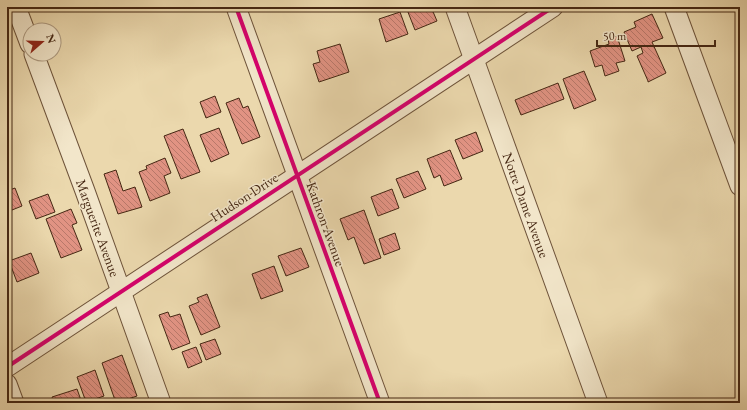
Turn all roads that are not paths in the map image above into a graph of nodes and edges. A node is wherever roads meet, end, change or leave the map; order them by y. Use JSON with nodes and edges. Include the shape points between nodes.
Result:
{"nodes":[{"id":1,"x":16,"y":7,"type":"edge"},
{"id":2,"x":236,"y":7,"type":"edge"},
{"id":3,"x":455,"y":7,"type":"edge"},
{"id":4,"x":553,"y":7,"type":"edge"},
{"id":5,"x":674,"y":7,"type":"edge"},
{"id":6,"x":22,"y":23,"type":"edge"},
{"id":7,"x":474,"y":59,"type":"junction"},
{"id":8,"x":37,"y":62,"type":"edge"},
{"id":9,"x":297,"y":175,"type":"junction"},
{"id":10,"x":740,"y":186,"type":"edge"},
{"id":11,"x":120,"y":291,"type":"junction"},
{"id":12,"x":7,"y":367,"type":"edge"},
{"id":13,"x":7,"y":384,"type":"edge"},
{"id":14,"x":14,"y":403,"type":"edge"},
{"id":15,"x":161,"y":403,"type":"edge"},
{"id":16,"x":380,"y":403,"type":"edge"},
{"id":17,"x":598,"y":403,"type":"edge"}],
"edges":[{"from":1,"to":6,"type":"street"},
{"from":2,"to":9,"type":"street","name":"Kathron Avenue"},
{"from":3,"to":7,"type":"street","name":"Notre Dame Avenue"},
{"from":4,"to":7,"type":"street","name":"Hudson Drive"},
{"from":5,"to":10,"type":"street"},
{"from":7,"to":9,"type":"street","name":"Hudson Drive"},
{"from":7,"to":17,"type":"street","name":"Notre Dame Avenue"},
{"from":8,"to":11,"type":"street","name":"Marguerite Avenue"},
{"from":9,"to":11,"type":"street","name":"Hudson Drive"},
{"from":9,"to":16,"type":"street","name":"Kathron Avenue"},
{"from":11,"to":12,"type":"street","name":"Hudson Drive"},
{"from":11,"to":15,"type":"street","name":"Marguerite Avenue"},
{"from":13,"to":14,"type":"street"}]}
